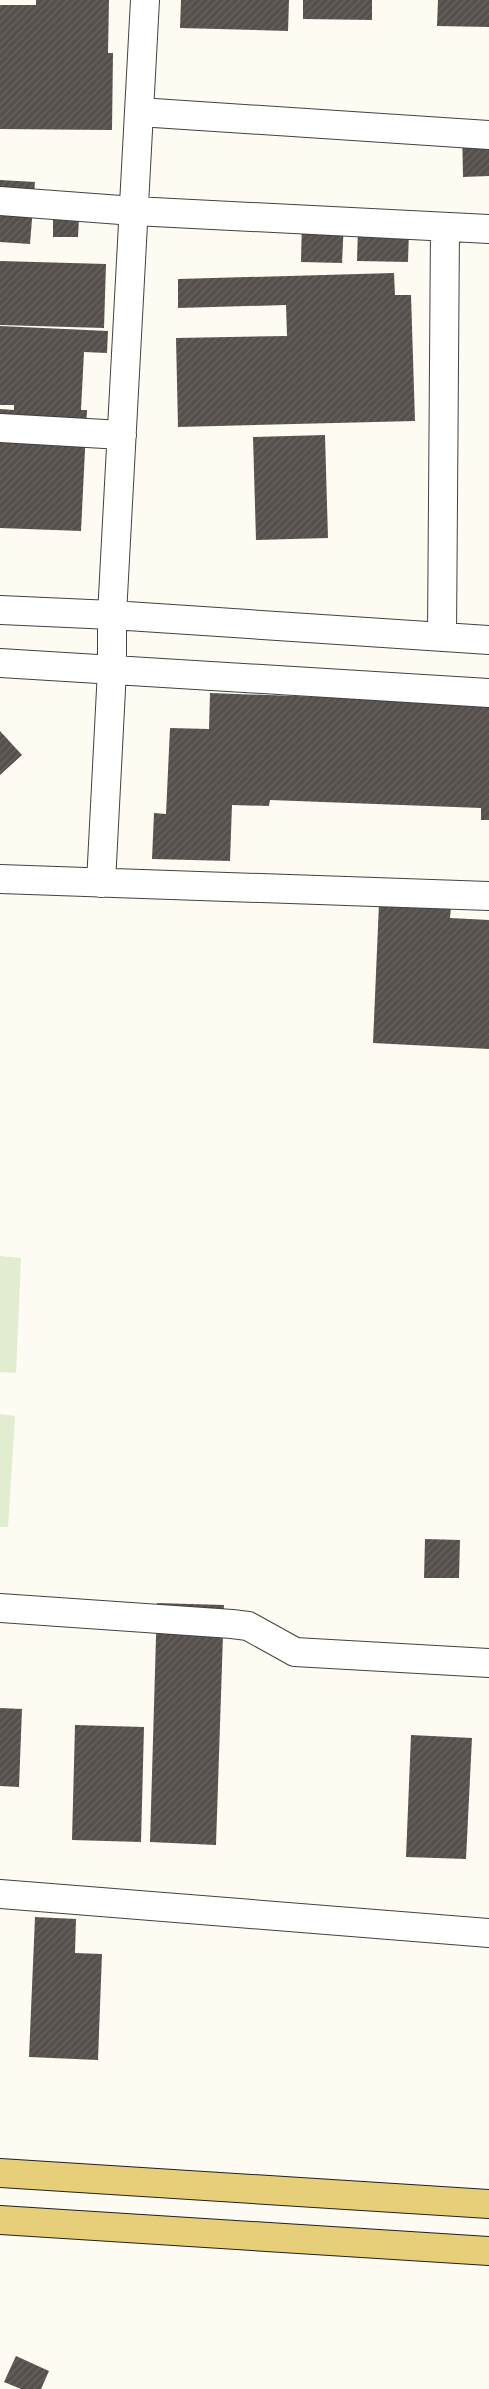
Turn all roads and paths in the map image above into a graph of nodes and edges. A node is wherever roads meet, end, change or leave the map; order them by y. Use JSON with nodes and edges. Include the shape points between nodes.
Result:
{"nodes":[{"id":1,"x":145,"y":0,"type":"edge"},
{"id":2,"x":140,"y":112,"type":"junction"},
{"id":3,"x":489,"y":135,"type":"edge"},
{"id":4,"x":0,"y":201,"type":"edge"},
{"id":5,"x":134,"y":211,"type":"junction"},
{"id":6,"x":445,"y":227,"type":"junction"},
{"id":7,"x":489,"y":229,"type":"edge"},
{"id":8,"x":0,"y":428,"type":"edge"},
{"id":9,"x":122,"y":436,"type":"junction"},
{"id":10,"x":0,"y":610,"type":"edge"},
{"id":11,"x":112,"y":615,"type":"junction"},
{"id":12,"x":442,"y":637,"type":"junction"},
{"id":13,"x":489,"y":640,"type":"edge"},
{"id":14,"x":0,"y":663,"type":"edge"},
{"id":15,"x":112,"y":670,"type":"junction"},
{"id":16,"x":489,"y":693,"type":"edge"},
{"id":17,"x":0,"y":879,"type":"edge"},
{"id":18,"x":101,"y":883,"type":"junction"},
{"id":19,"x":489,"y":896,"type":"edge"},
{"id":20,"x":0,"y":1608,"type":"edge"},
{"id":21,"x":489,"y":1663,"type":"edge"},
{"id":22,"x":0,"y":1894,"type":"edge"},
{"id":23,"x":489,"y":1933,"type":"edge"},
{"id":24,"x":0,"y":2173,"type":"edge"},
{"id":25,"x":489,"y":2204,"type":"edge"},
{"id":26,"x":0,"y":2220,"type":"edge"},
{"id":27,"x":489,"y":2251,"type":"edge"}],
"edges":[{"from":1,"to":2,"type":"street"},
{"from":2,"to":3,"type":"street"},
{"from":2,"to":5,"type":"street"},
{"from":4,"to":5,"type":"street"},
{"from":5,"to":6,"type":"street"},
{"from":5,"to":9,"type":"street"},
{"from":6,"to":7,"type":"street"},
{"from":6,"to":12,"type":"street"},
{"from":8,"to":9,"type":"street"},
{"from":9,"to":11,"type":"street"},
{"from":10,"to":11,"type":"street"},
{"from":11,"to":12,"type":"street"},
{"from":11,"to":15,"type":"street"},
{"from":12,"to":13,"type":"street"},
{"from":14,"to":15,"type":"street"},
{"from":15,"to":16,"type":"street"},
{"from":15,"to":18,"type":"street"},
{"from":17,"to":18,"type":"street"},
{"from":18,"to":19,"type":"street"},
{"from":20,"to":21,"type":"street","via":[[248,1626],[295,1652]]},
{"from":22,"to":23,"type":"street"},
{"from":24,"to":25,"type":"main road"},
{"from":26,"to":27,"type":"main road"}]}
